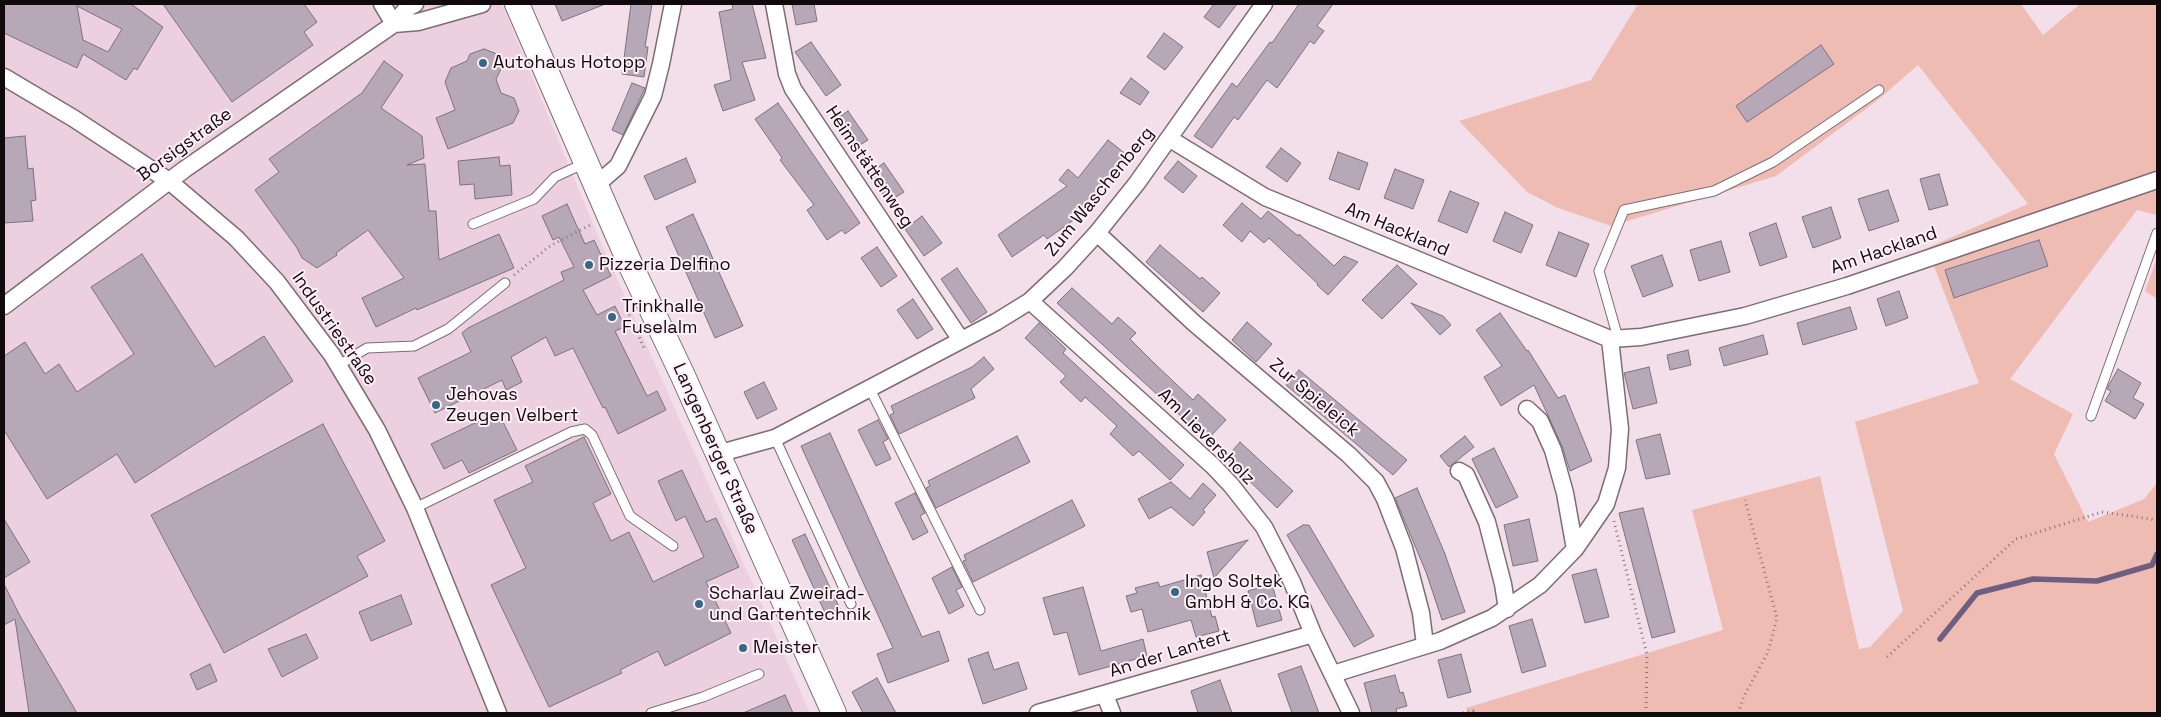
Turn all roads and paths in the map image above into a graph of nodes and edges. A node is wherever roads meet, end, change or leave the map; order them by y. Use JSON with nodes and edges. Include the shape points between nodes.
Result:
{"nodes":[{"id":1,"x":382,"y":4,"type":"edge"},
{"id":2,"x":415,"y":4,"type":"edge"},
{"id":3,"x":482,"y":4,"type":"edge"},
{"id":4,"x":517,"y":4,"type":"edge"},
{"id":5,"x":673,"y":4,"type":"edge"},
{"id":6,"x":774,"y":4,"type":"edge"},
{"id":7,"x":1264,"y":4,"type":"edge"},
{"id":8,"x":394,"y":24,"type":"junction"},
{"id":9,"x":4,"y":78,"type":"edge"},
{"id":10,"x":1879,"y":90,"type":"dead end"},
{"id":11,"x":1170,"y":139,"type":"junction"},
{"id":12,"x":585,"y":163,"type":"junction"},
{"id":13,"x":2157,"y":180,"type":"edge"},
{"id":14,"x":169,"y":181,"type":"junction"},
{"id":15,"x":595,"y":186,"type":"junction"},
{"id":16,"x":609,"y":216,"type":"junction"},
{"id":17,"x":473,"y":224,"type":"dead end"},
{"id":18,"x":1097,"y":232,"type":"junction"},
{"id":19,"x":2157,"y":233,"type":"edge"},
{"id":20,"x":505,"y":283,"type":"joint"},
{"id":21,"x":1030,"y":301,"type":"junction"},
{"id":22,"x":625,"y":305,"type":"dead end"},
{"id":23,"x":4,"y":306,"type":"edge"},
{"id":24,"x":1614,"y":339,"type":"junction"},
{"id":25,"x":961,"y":340,"type":"junction"},
{"id":26,"x":645,"y":350,"type":"dead end"},
{"id":27,"x":339,"y":366,"type":"junction"},
{"id":28,"x":869,"y":387,"type":"junction"},
{"id":29,"x":1527,"y":409,"type":"dead end"},
{"id":30,"x":2091,"y":416,"type":"dead end"},
{"id":31,"x":775,"y":438,"type":"junction"},
{"id":32,"x":717,"y":454,"type":"junction"},
{"id":33,"x":1459,"y":471,"type":"dead end"},
{"id":34,"x":1745,"y":500,"type":"dead end"},
{"id":35,"x":1606,"y":504,"type":"junction"},
{"id":36,"x":415,"y":508,"type":"junction"},
{"id":37,"x":2157,"y":521,"type":"edge"},
{"id":38,"x":673,"y":546,"type":"dead end"},
{"id":39,"x":1575,"y":548,"type":"junction"},
{"id":40,"x":851,"y":604,"type":"dead end"},
{"id":41,"x":1507,"y":609,"type":"junction"},
{"id":42,"x":980,"y":610,"type":"dead end"},
{"id":43,"x":1313,"y":634,"type":"junction"},
{"id":44,"x":1425,"y":645,"type":"junction"},
{"id":45,"x":1887,"y":657,"type":"dead end"},
{"id":46,"x":759,"y":674,"type":"dead end"},
{"id":47,"x":1333,"y":674,"type":"junction"},
{"id":48,"x":1105,"y":695,"type":"junction"},
{"id":49,"x":498,"y":713,"type":"edge"},
{"id":50,"x":651,"y":713,"type":"edge"},
{"id":51,"x":834,"y":713,"type":"edge"},
{"id":52,"x":1038,"y":713,"type":"edge"},
{"id":53,"x":1112,"y":713,"type":"edge"},
{"id":54,"x":1351,"y":713,"type":"edge"},
{"id":55,"x":1463,"y":713,"type":"edge"},
{"id":56,"x":1474,"y":713,"type":"edge"},
{"id":57,"x":1646,"y":713,"type":"edge"},
{"id":58,"x":1738,"y":713,"type":"edge"}],
"edges":[{"from":1,"to":8,"type":"street"},
{"from":2,"to":8,"type":"street","name":"Borsigstraße","via":[[407,8]]},
{"from":3,"to":8,"type":"street","name":"Borsigstraße","via":[[418,22]]},
{"from":4,"to":12,"type":"main road","name":"Langenberger Straße"},
{"from":5,"to":15,"type":"street","via":[[653,96],[618,166]]},
{"from":6,"to":25,"type":"street","name":"Heimstättenweg","via":[[787,74],[793,89]]},
{"from":7,"to":11,"type":"street","name":"Zum Waschenberg"},
{"from":8,"to":14,"type":"street","name":"Borsigstraße"},
{"from":9,"to":14,"type":"street","name":"Industriestraße","via":[[73,118]]},
{"from":10,"to":24,"type":"lane","via":[[1772,162],[1714,191],[1624,210],[1598,270]]},
{"from":11,"to":18,"type":"street","name":"Zum Waschenberg"},
{"from":11,"to":24,"type":"street","name":"Am Hackland","via":[[1265,197]]},
{"from":12,"to":15,"type":"main road","name":"Langenberger Straße"},
{"from":12,"to":17,"type":"lane","via":[[555,177],[534,199]]},
{"from":13,"to":24,"type":"street","name":"Am Hackland","via":[[1838,288],[1745,316],[1698,327]]},
{"from":14,"to":23,"type":"street","name":"Borsigstraße"},
{"from":14,"to":27,"type":"street","name":"Industriestraße","via":[[236,238],[277,282]]},
{"from":15,"to":16,"type":"main road","name":"Langenberger Straße"},
{"from":16,"to":20,"type":"path","via":[[550,246]]},
{"from":16,"to":32,"type":"main road","name":"Langenberger Straße"},
{"from":18,"to":21,"type":"street","name":"Zum Waschenberg"},
{"from":18,"to":44,"type":"street","name":"Zur Spieleick","via":[[1194,323],[1349,454],[1376,482],[1404,548]]},
{"from":19,"to":30,"type":"lane"},
{"from":20,"to":27,"type":"lane","via":[[448,329],[414,346],[368,348]]},
{"from":21,"to":25,"type":"street","name":"Zum Waschenberg"},
{"from":21,"to":43,"type":"street","name":"Am Lieversholz","via":[[1231,485],[1264,527],[1292,582]]},
{"from":22,"to":26,"type":"path"},
{"from":24,"to":35,"type":"street","via":[[1620,428],[1616,468]]},
{"from":25,"to":28,"type":"street","name":"Zum Waschenberg"},
{"from":27,"to":36,"type":"street","name":"Industriestraße","via":[[378,430]]},
{"from":28,"to":31,"type":"street","name":"Zum Waschenberg"},
{"from":28,"to":42,"type":"lane"},
{"from":29,"to":39,"type":"street","via":[[1540,421],[1553,450]]},
{"from":31,"to":32,"type":"street","name":"Zum Waschenberg"},
{"from":31,"to":40,"type":"lane"},
{"from":32,"to":51,"type":"main road","name":"Langenberger Straße"},
{"from":33,"to":41,"type":"street","via":[[1466,475],[1487,522]]},
{"from":34,"to":58,"type":"path","via":[[1777,618],[1768,652]]},
{"from":35,"to":39,"type":"street"},
{"from":35,"to":57,"type":"path","via":[[1614,521],[1647,655]]},
{"from":36,"to":38,"type":"lane","via":[[571,432],[585,429],[592,435],[630,516]]},
{"from":36,"to":49,"type":"street","name":"Industriestraße"},
{"from":37,"to":45,"type":"path","via":[[2102,512],[2016,539]]},
{"from":39,"to":41,"type":"street","via":[[1540,585]]},
{"from":41,"to":44,"type":"street"},
{"from":43,"to":47,"type":"street","name":"Am Lieversholz"},
{"from":43,"to":48,"type":"street","name":"An der Lantert"},
{"from":44,"to":47,"type":"street"},
{"from":46,"to":50,"type":"lane"},
{"from":47,"to":54,"type":"street","name":"Am Lieversholz"},
{"from":48,"to":52,"type":"street","name":"An der Lantert"},
{"from":48,"to":53,"type":"street"},
{"from":55,"to":56,"type":"path","via":[[1473,710]]}]}
